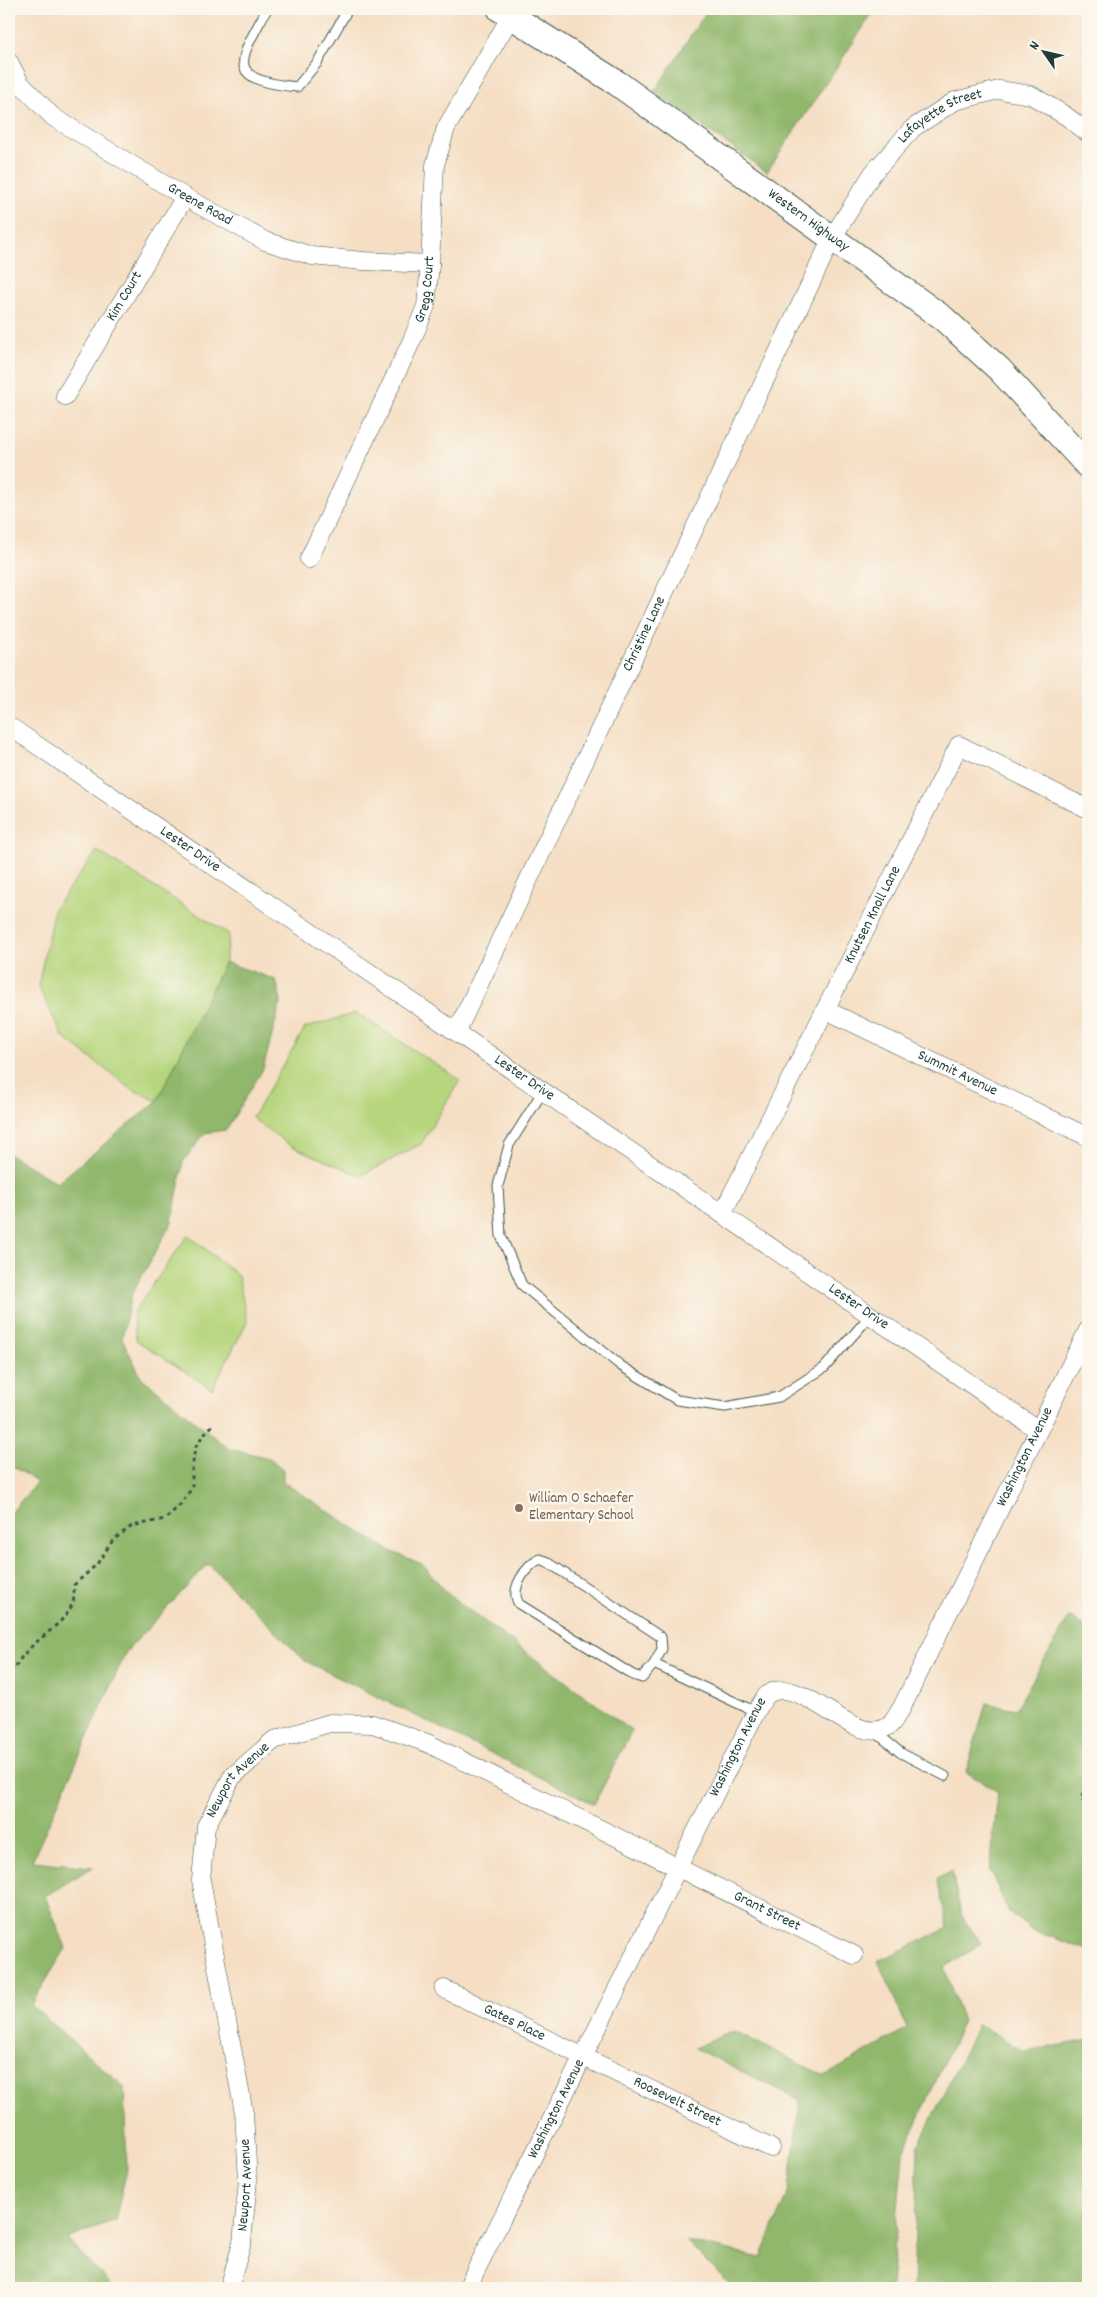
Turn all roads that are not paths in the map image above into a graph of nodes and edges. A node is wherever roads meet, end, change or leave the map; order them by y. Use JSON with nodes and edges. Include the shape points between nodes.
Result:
{"nodes":[{"id":1,"x":267,"y":9,"type":"edge"},
{"id":2,"x":348,"y":9,"type":"edge"},
{"id":3,"x":506,"y":12,"type":"edge"},
{"id":4,"x":9,"y":62,"type":"edge"},
{"id":5,"x":1088,"y":133,"type":"edge"},
{"id":6,"x":185,"y":197,"type":"junction"},
{"id":7,"x":832,"y":238,"type":"junction"},
{"id":8,"x":430,"y":264,"type":"junction"},
{"id":9,"x":65,"y":396,"type":"dead end"},
{"id":10,"x":1088,"y":466,"type":"edge"},
{"id":11,"x":309,"y":559,"type":"dead end"},
{"id":12,"x":9,"y":726,"type":"edge"},
{"id":13,"x":1088,"y":809,"type":"edge"},
{"id":14,"x":826,"y":1010,"type":"junction"},
{"id":15,"x":457,"y":1031,"type":"junction"},
{"id":16,"x":543,"y":1091,"type":"junction"},
{"id":17,"x":1088,"y":1137,"type":"edge"},
{"id":18,"x":722,"y":1214,"type":"junction"},
{"id":19,"x":870,"y":1316,"type":"junction"},
{"id":20,"x":1088,"y":1330,"type":"edge"},
{"id":21,"x":1038,"y":1430,"type":"junction"},
{"id":22,"x":654,"y":1664,"type":"junction"},
{"id":23,"x":756,"y":1712,"type":"junction"},
{"id":24,"x":874,"y":1731,"type":"junction"},
{"id":25,"x":945,"y":1776,"type":"dead end"},
{"id":26,"x":679,"y":1868,"type":"junction"},
{"id":27,"x":854,"y":1955,"type":"dead end"},
{"id":28,"x":444,"y":1989,"type":"dead end"},
{"id":29,"x":582,"y":2056,"type":"junction"},
{"id":30,"x":771,"y":2148,"type":"dead end"},
{"id":31,"x":229,"y":2288,"type":"edge"},
{"id":32,"x":467,"y":2288,"type":"edge"}],
"edges":[{"from":1,"to":2,"type":"lane","via":[[244,52],[242,63],[247,73],[270,85],[297,87],[318,63]]},
{"from":3,"to":7,"type":"street","name":"Western Highway","via":[[617,83]]},
{"from":3,"to":8,"type":"street","name":"Gregg Court","via":[[446,128],[435,165]]},
{"from":4,"to":6,"type":"street","name":"Greene Road","via":[[20,83],[53,117]]},
{"from":5,"to":7,"type":"street","name":"Lafayette Street","via":[[1031,95],[998,90],[955,101],[913,128],[873,173]]},
{"from":6,"to":8,"type":"street","name":"Greene Road","via":[[265,241],[312,256]]},
{"from":6,"to":9,"type":"street","name":"Kim Court"},
{"from":7,"to":10,"type":"street","name":"Western Highway","via":[[944,319],[1000,370]]},
{"from":7,"to":15,"type":"street","name":"Christine Lane"},
{"from":8,"to":11,"type":"street","name":"Gregg Court","via":[[426,306]]},
{"from":12,"to":15,"type":"street","name":"Lester Drive"},
{"from":13,"to":14,"type":"street","name":"Knutsen Knoll Lane","via":[[959,745]]},
{"from":14,"to":17,"type":"street","name":"Summit Avenue"},
{"from":14,"to":18,"type":"street","name":"Knutsen Knoll Lane"},
{"from":15,"to":16,"type":"street","name":"Lester Drive"},
{"from":16,"to":18,"type":"street","name":"Lester Drive"},
{"from":16,"to":19,"type":"lane","via":[[509,1145],[498,1186],[501,1236],[522,1285],[621,1366],[677,1400],[725,1407],[779,1397],[824,1368]]},
{"from":18,"to":19,"type":"street","name":"Lester Drive"},
{"from":19,"to":21,"type":"street","name":"Lester Drive"},
{"from":20,"to":21,"type":"street","name":"Washington Avenue"},
{"from":21,"to":24,"type":"street","name":"Washington Avenue","via":[[901,1709],[890,1725]]},
{"from":22,"to":22,"type":"lane","via":[[642,1678],[633,1675],[519,1604],[515,1589],[532,1564],[540,1559],[546,1561],[661,1637],[662,1649]]},
{"from":22,"to":23,"type":"lane"},
{"from":23,"to":24,"type":"street","name":"Washington Avenue","via":[[767,1695],[780,1689],[796,1693],[856,1726]]},
{"from":23,"to":26,"type":"street","name":"Washington Avenue"},
{"from":24,"to":25,"type":"lane","via":[[901,1753]]},
{"from":26,"to":27,"type":"street","name":"Grant Street"},
{"from":26,"to":29,"type":"street","name":"Washington Avenue"},
{"from":26,"to":31,"type":"street","name":"Newport Avenue","via":[[427,1743],[373,1724],[330,1724],[274,1740],[232,1777],[206,1826],[201,1880],[244,2113],[248,2180],[242,2243]]},
{"from":28,"to":29,"type":"street","name":"Gates Place"},
{"from":29,"to":30,"type":"street","name":"Roosevelt Street"},
{"from":29,"to":32,"type":"street","name":"Washington Avenue"}]}
